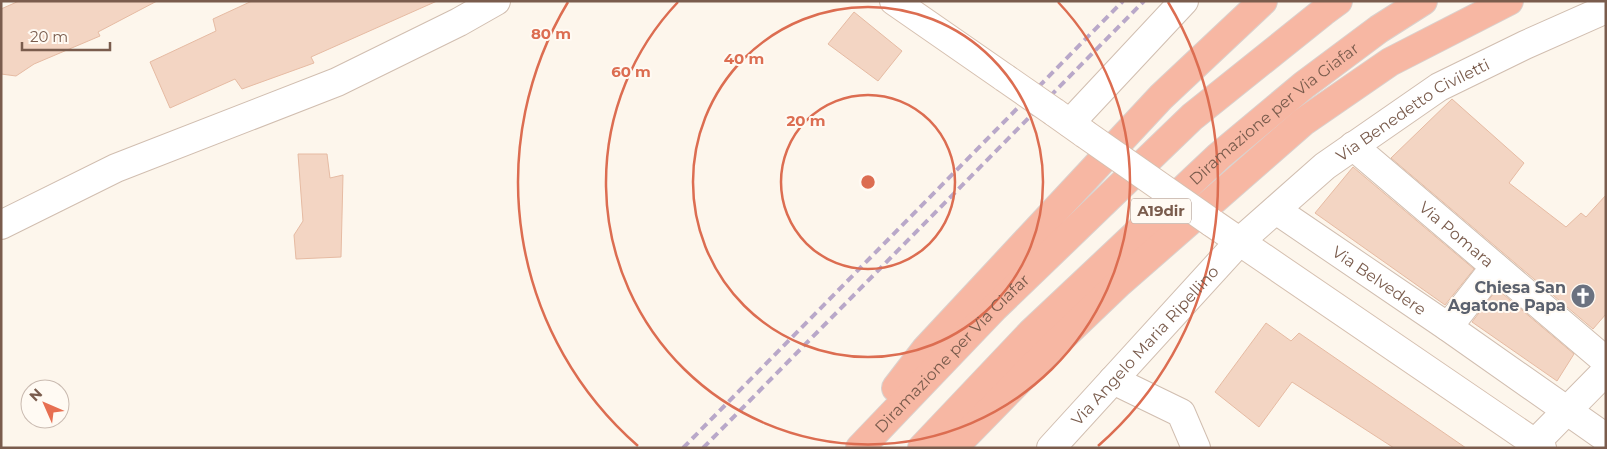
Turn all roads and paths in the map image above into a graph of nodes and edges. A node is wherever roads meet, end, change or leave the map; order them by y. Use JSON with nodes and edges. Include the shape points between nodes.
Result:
{"nodes":[{"id":1,"x":496,"y":1,"type":"edge"},
{"id":2,"x":894,"y":1,"type":"edge"},
{"id":3,"x":1184,"y":1,"type":"edge"},
{"id":4,"x":1262,"y":1,"type":"edge"},
{"id":5,"x":1338,"y":1,"type":"edge"},
{"id":6,"x":1423,"y":1,"type":"edge"},
{"id":7,"x":1509,"y":1,"type":"edge"},
{"id":8,"x":1606,"y":9,"type":"edge"},
{"id":9,"x":1069,"y":123,"type":"junction"},
{"id":10,"x":1353,"y":146,"type":"junction"},
{"id":11,"x":1276,"y":210,"type":"junction"},
{"id":12,"x":1,"y":225,"type":"edge"},
{"id":13,"x":1239,"y":242,"type":"junction"},
{"id":14,"x":1495,"y":267,"type":"junction"},
{"id":15,"x":1448,"y":327,"type":"junction"},
{"id":16,"x":1606,"y":361,"type":"edge"},
{"id":17,"x":1606,"y":371,"type":"edge"},
{"id":18,"x":1113,"y":380,"type":"junction"},
{"id":19,"x":1566,"y":411,"type":"junction"},
{"id":20,"x":1606,"y":438,"type":"edge"},
{"id":21,"x":1538,"y":446,"type":"edge"},
{"id":22,"x":850,"y":448,"type":"edge"},
{"id":23,"x":860,"y":448,"type":"edge"},
{"id":24,"x":922,"y":448,"type":"edge"},
{"id":25,"x":952,"y":448,"type":"edge"},
{"id":26,"x":1051,"y":448,"type":"edge"},
{"id":27,"x":1196,"y":448,"type":"edge"}],
"edges":[{"from":1,"to":12,"type":"street","via":[[337,82],[116,168]]},
{"from":2,"to":9,"type":"street","bridge":true},
{"from":3,"to":9,"type":"street"},
{"from":4,"to":22,"type":"highway","via":[[1161,97],[926,349]]},
{"from":5,"to":23,"type":"highway","name":"Diramazione per Via Giafar","number":"A19dir","via":[[1192,117],[994,308]]},
{"from":6,"to":24,"type":"highway","name":"Diramazione per Via Giafar","number":"A19dir","via":[[1304,85],[1219,156],[1031,333]]},
{"from":7,"to":25,"type":"highway","via":[[1390,62],[1303,122],[1119,283]]},
{"from":8,"to":10,"type":"street","name":"Via Benedetto Civiletti","via":[[1439,87]]},
{"from":9,"to":13,"type":"street","bridge":true},
{"from":10,"to":11,"type":"street","name":"Via Benedetto Civiletti","via":[[1325,166]]},
{"from":10,"to":14,"type":"street","name":"Via Pomara"},
{"from":11,"to":13,"type":"street","name":"Via Benedetto Civiletti"},
{"from":11,"to":15,"type":"street","name":"Via Belvedere"},
{"from":13,"to":18,"type":"street","name":"Via Angelo Maria Ripellino"},
{"from":13,"to":21,"type":"street"},
{"from":14,"to":15,"type":"street"},
{"from":14,"to":16,"type":"street","name":"Via Pomara"},
{"from":15,"to":19,"type":"street","name":"Via Belvedere"},
{"from":17,"to":19,"type":"street"},
{"from":18,"to":26,"type":"street","name":"Via Angelo Maria Ripellino"},
{"from":18,"to":27,"type":"street","via":[[1181,413]]},
{"from":19,"to":20,"type":"street","name":"Via Belvedere"},
{"from":19,"to":21,"type":"street"}]}
